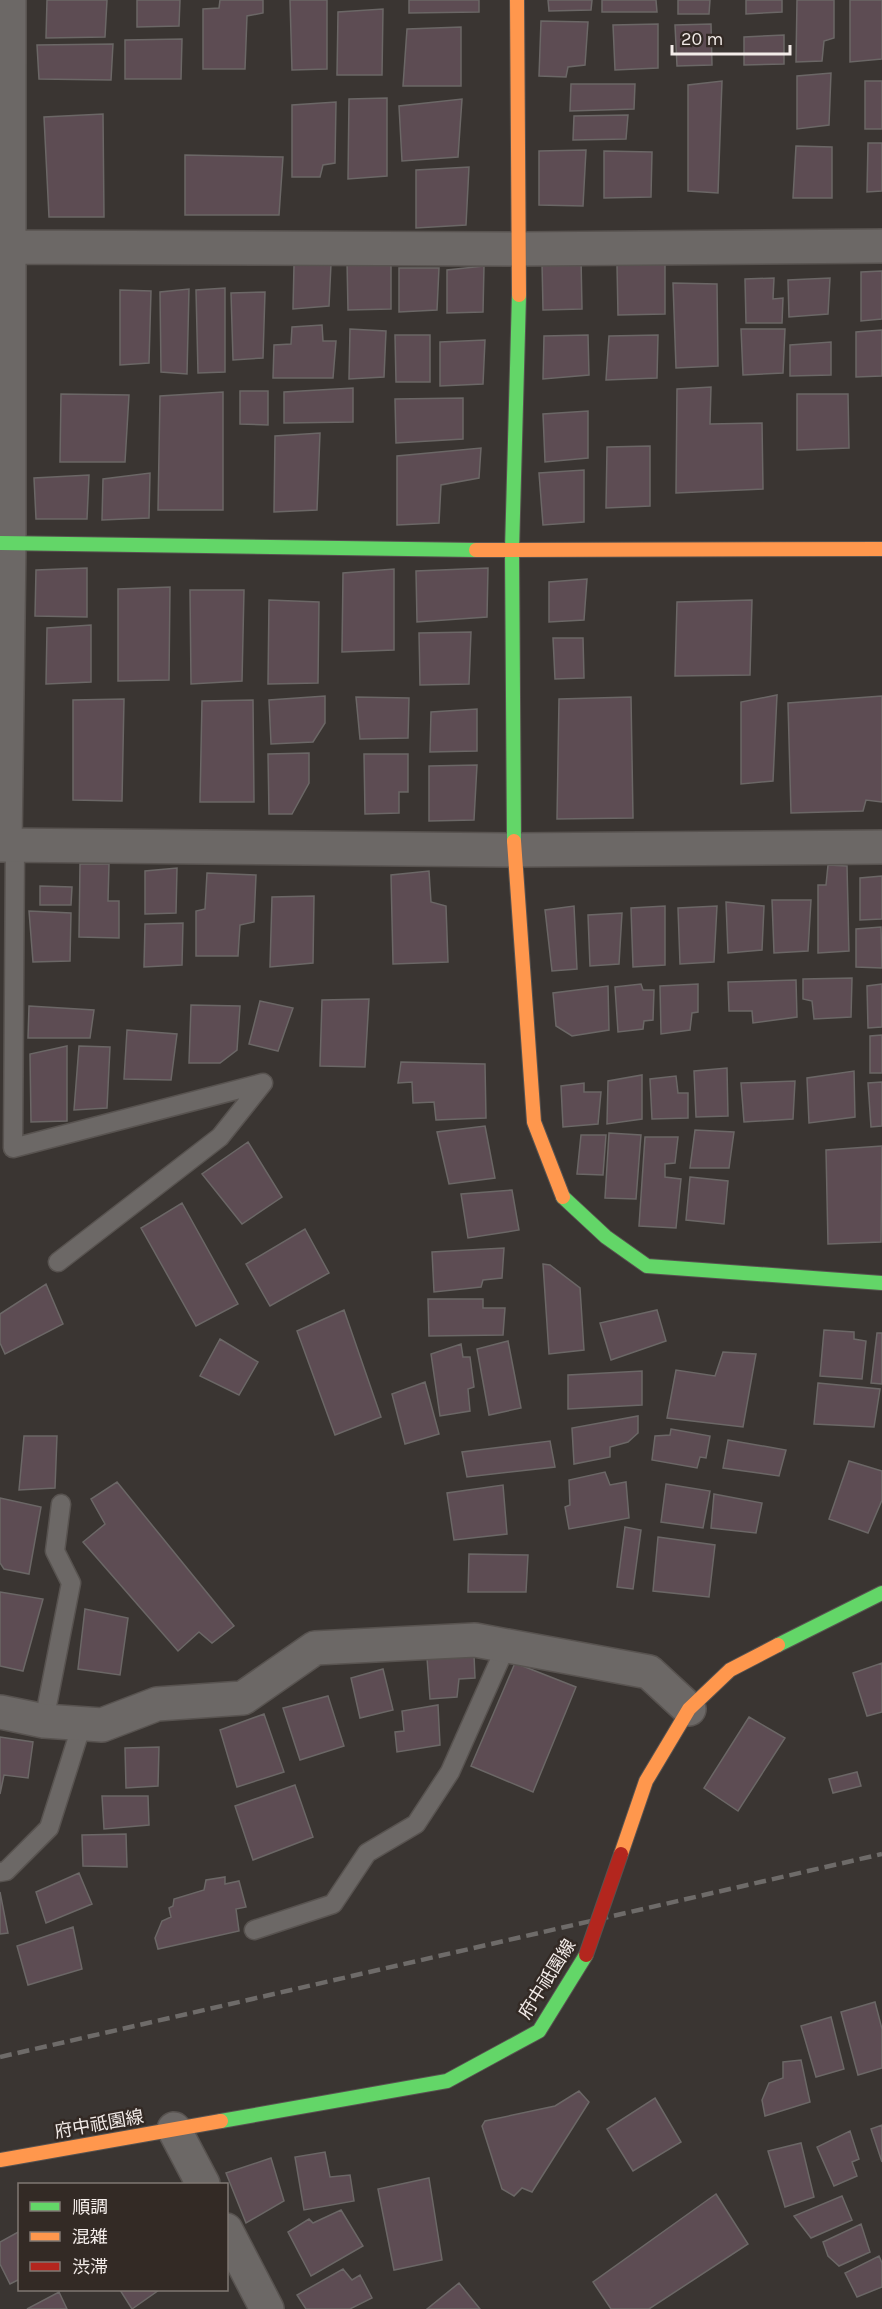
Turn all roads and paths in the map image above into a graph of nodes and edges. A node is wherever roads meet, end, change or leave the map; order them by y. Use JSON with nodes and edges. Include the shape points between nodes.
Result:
{"nodes":[{"id":1,"x":9,"y":0,"type":"edge"},
{"id":2,"x":516,"y":0,"type":"edge"},
{"id":3,"x":882,"y":246,"type":"edge"},
{"id":4,"x":5,"y":248,"type":"edge"},
{"id":5,"x":520,"y":249,"type":"junction"},
{"id":6,"x":5,"y":543,"type":"edge"},
{"id":7,"x":882,"y":549,"type":"edge"},
{"id":8,"x":512,"y":550,"type":"junction"},
{"id":9,"x":7,"y":845,"type":"edge"},
{"id":10,"x":882,"y":847,"type":"edge"},
{"id":11,"x":514,"y":850,"type":"junction"},
{"id":12,"x":7,"y":982,"type":"edge"},
{"id":13,"x":58,"y":1262,"type":"dead end"},
{"id":14,"x":882,"y":1283,"type":"edge"},
{"id":15,"x":61,"y":1504,"type":"dead end"},
{"id":16,"x":882,"y":1593,"type":"edge"},
{"id":17,"x":506,"y":1646,"type":"junction"},
{"id":18,"x":689,"y":1709,"type":"junction"},
{"id":19,"x":0,"y":1712,"type":"edge"},
{"id":20,"x":44,"y":1721,"type":"junction"},
{"id":21,"x":82,"y":1724,"type":"junction"},
{"id":22,"x":0,"y":1872,"type":"edge"},
{"id":23,"x":254,"y":1930,"type":"dead end"},
{"id":24,"x":174,"y":2129,"type":"junction"},
{"id":25,"x":0,"y":2160,"type":"edge"},
{"id":26,"x":202,"y":2183,"type":"edge"},
{"id":27,"x":228,"y":2234,"type":"edge"},
{"id":28,"x":267,"y":2309,"type":"edge"}],
"edges":[{"from":1,"to":4,"type":"street"},
{"from":2,"to":5,"type":"street"},
{"from":3,"to":5,"type":"street"},
{"from":4,"to":5,"type":"street"},
{"from":4,"to":6,"type":"street"},
{"from":5,"to":8,"type":"street"},
{"from":6,"to":8,"type":"street"},
{"from":6,"to":9,"type":"street"},
{"from":7,"to":8,"type":"street"},
{"from":8,"to":11,"type":"street"},
{"from":9,"to":11,"type":"street"},
{"from":9,"to":12,"type":"lane"},
{"from":10,"to":11,"type":"street"},
{"from":11,"to":14,"type":"street","via":[[534,1122],[561,1195],[606,1237],[647,1266]]},
{"from":12,"to":13,"type":"lane","via":[[13,1148],[263,1083],[220,1137]]},
{"from":15,"to":20,"type":"lane","via":[[55,1551],[71,1583]]},
{"from":16,"to":18,"type":"street","name":"府中祇園線","via":[[730,1670]]},
{"from":17,"to":18,"type":"street","via":[[649,1672]]},
{"from":17,"to":21,"type":"street","via":[[475,1640],[315,1648],[243,1698],[157,1704],[102,1725]]},
{"from":17,"to":23,"type":"lane","via":[[450,1772],[416,1824],[367,1853],[333,1904]]},
{"from":18,"to":24,"type":"street","name":"府中祇園線","bridge":true,"via":[[646,1781],[586,1955],[539,2031],[447,2081]]},
{"from":19,"to":20,"type":"street"},
{"from":20,"to":21,"type":"street"},
{"from":21,"to":22,"type":"lane","via":[[49,1828],[6,1871]]},
{"from":24,"to":25,"type":"street","name":"府中祇園線"},
{"from":24,"to":26,"type":"street"},
{"from":27,"to":28,"type":"street"}]}
